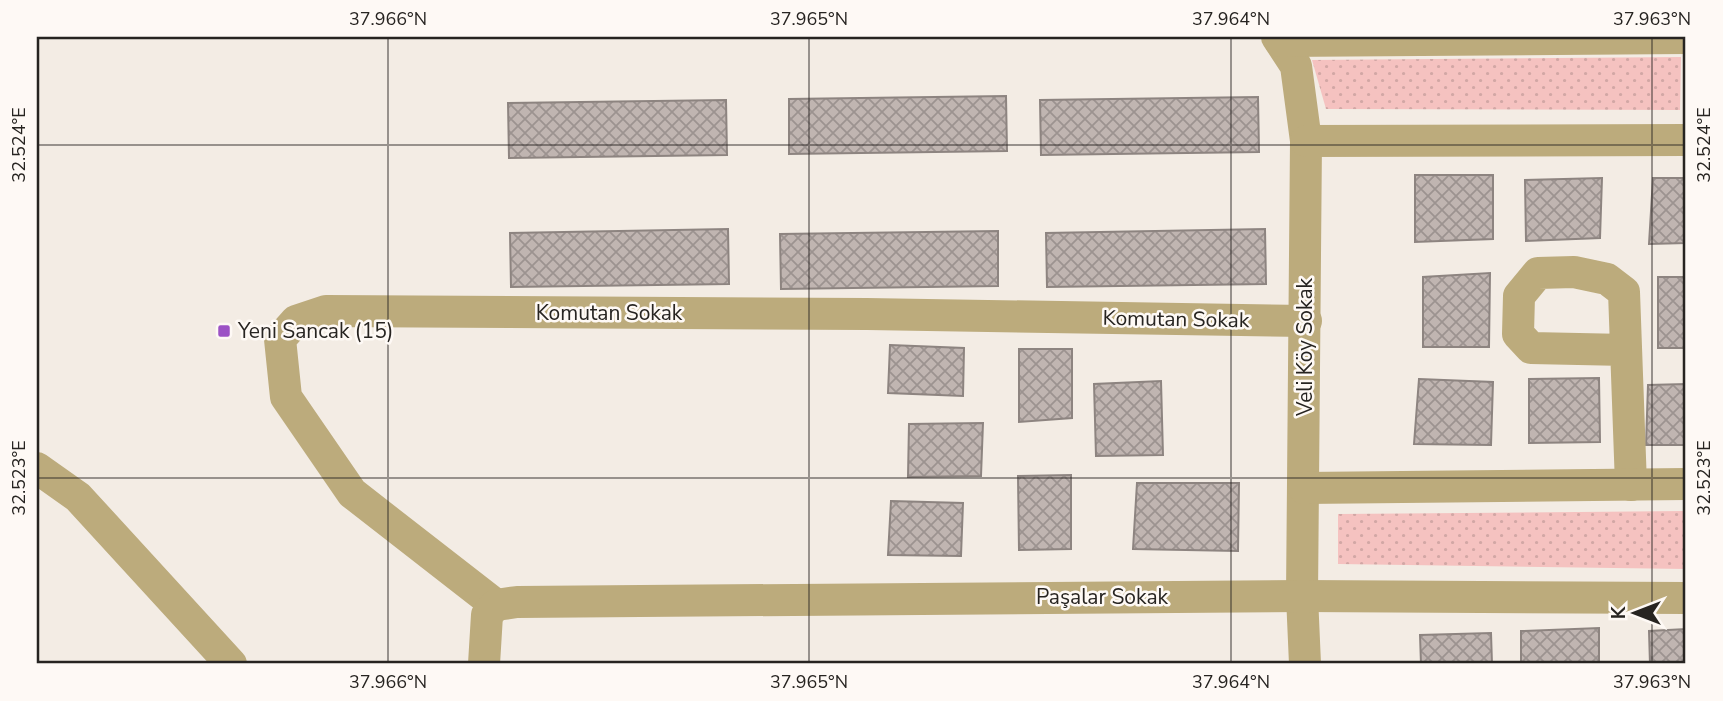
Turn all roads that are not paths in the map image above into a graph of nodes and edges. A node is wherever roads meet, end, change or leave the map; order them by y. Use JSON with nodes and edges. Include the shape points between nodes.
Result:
{"nodes":[{"id":1,"x":1686,"y":38,"type":"edge"},
{"id":2,"x":1279,"y":39,"type":"edge"},
{"id":3,"x":1686,"y":140,"type":"edge"},
{"id":4,"x":1306,"y":141,"type":"junction"},
{"id":5,"x":1306,"y":321,"type":"junction"},
{"id":6,"x":1626,"y":350,"type":"dead end"},
{"id":7,"x":37,"y":468,"type":"edge"},
{"id":8,"x":1686,"y":484,"type":"edge"},
{"id":9,"x":1631,"y":485,"type":"junction"},
{"id":10,"x":1304,"y":488,"type":"junction"},
{"id":11,"x":1302,"y":596,"type":"junction"},
{"id":12,"x":1686,"y":598,"type":"edge"},
{"id":13,"x":507,"y":604,"type":"junction"},
{"id":14,"x":231,"y":664,"type":"edge"},
{"id":15,"x":484,"y":664,"type":"edge"},
{"id":16,"x":1305,"y":664,"type":"edge"}],
"edges":[{"from":1,"to":2,"type":"street"},
{"from":2,"to":4,"type":"street","name":"Veli Köy Sokak","via":[[1296,66]]},
{"from":3,"to":4,"type":"street"},
{"from":4,"to":5,"type":"street","name":"Veli Köy Sokak"},
{"from":5,"to":10,"type":"street","name":"Veli Köy Sokak"},
{"from":5,"to":13,"type":"street","name":"Komutan Sokak","via":[[340,312],[296,321],[280,339],[285,397],[352,493]]},
{"from":6,"to":9,"type":"street"},
{"from":7,"to":14,"type":"street","via":[[78,497]]},
{"from":8,"to":9,"type":"street"},
{"from":9,"to":10,"type":"street"},
{"from":10,"to":11,"type":"street","name":"Veli Köy Sokak"},
{"from":11,"to":12,"type":"street","name":"Paşalar Sokak"},
{"from":11,"to":13,"type":"street","name":"Paşalar Sokak"},
{"from":11,"to":16,"type":"street","name":"Veli Köy Sokak"},
{"from":13,"to":15,"type":"street","via":[[487,615]]}]}
